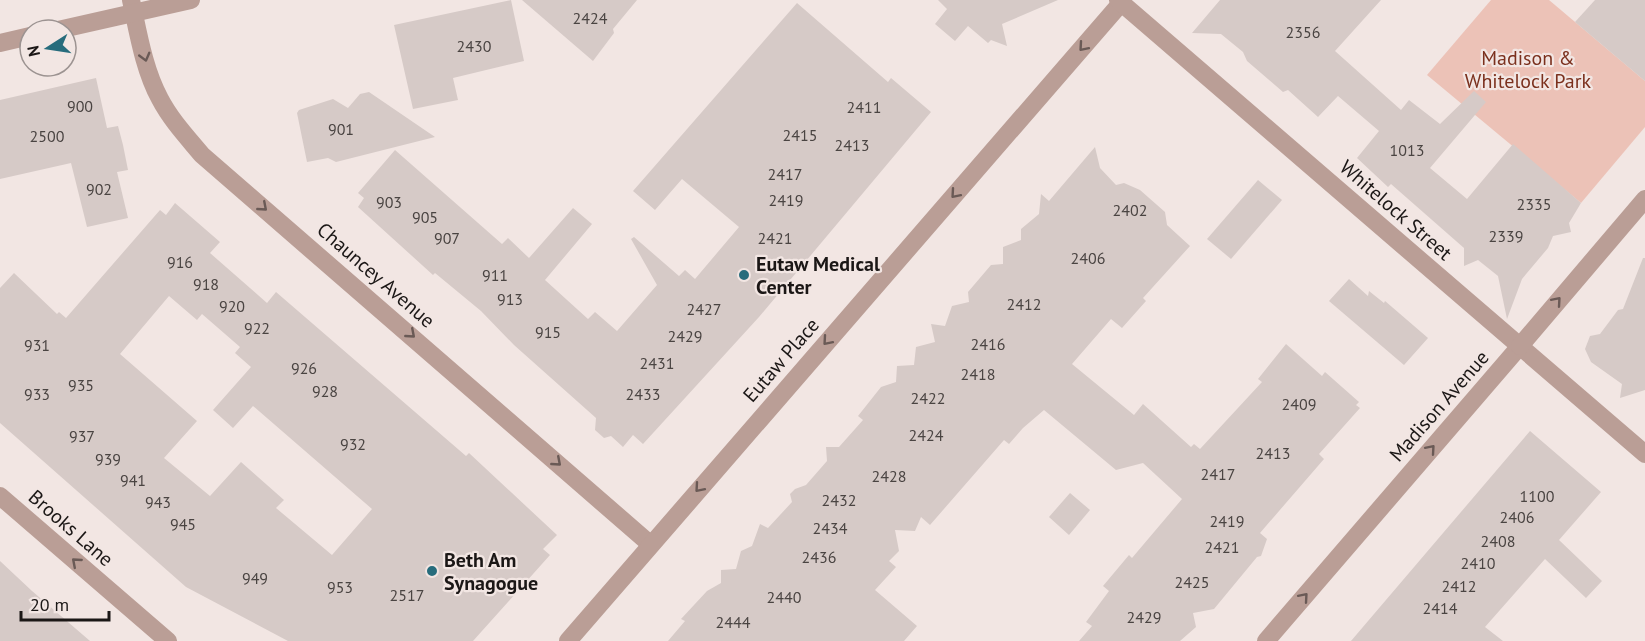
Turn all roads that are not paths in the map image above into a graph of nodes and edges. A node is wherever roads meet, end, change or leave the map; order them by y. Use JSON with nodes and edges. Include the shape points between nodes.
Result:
{"nodes":[{"id":1,"x":191,"y":0,"type":"edge"},
{"id":2,"x":1121,"y":1,"type":"edge"},
{"id":3,"x":132,"y":7,"type":"edge"},
{"id":4,"x":78,"y":24,"type":"edge"},
{"id":5,"x":18,"y":39,"type":"edge"},
{"id":6,"x":0,"y":43,"type":"edge"},
{"id":7,"x":1645,"y":199,"type":"edge"},
{"id":8,"x":1520,"y":346,"type":"junction"},
{"id":9,"x":1645,"y":454,"type":"edge"},
{"id":10,"x":0,"y":496,"type":"edge"},
{"id":11,"x":650,"y":544,"type":"junction"},
{"id":12,"x":168,"y":641,"type":"edge"},
{"id":13,"x":568,"y":641,"type":"edge"},
{"id":14,"x":1266,"y":641,"type":"edge"}],
"edges":[{"from":1,"to":3,"type":"street"},
{"from":2,"to":8,"type":"street","name":"Whitelock Street"},
{"from":2,"to":11,"type":"street","name":"Eutaw Place","one_way":true},
{"from":3,"to":4,"type":"street"},
{"from":3,"to":11,"type":"street","name":"Chauncey Avenue","one_way":true,"via":[[159,98],[202,155]]},
{"from":5,"to":6,"type":"street"},
{"from":8,"to":7,"type":"street","name":"Madison Avenue","one_way":true},
{"from":8,"to":9,"type":"street","name":"Whitelock Street"},
{"from":14,"to":8,"type":"street","name":"Madison Avenue","one_way":true},
{"from":12,"to":10,"type":"street","name":"Brooks Lane","one_way":true},
{"from":11,"to":13,"type":"street","name":"Eutaw Place"}]}
